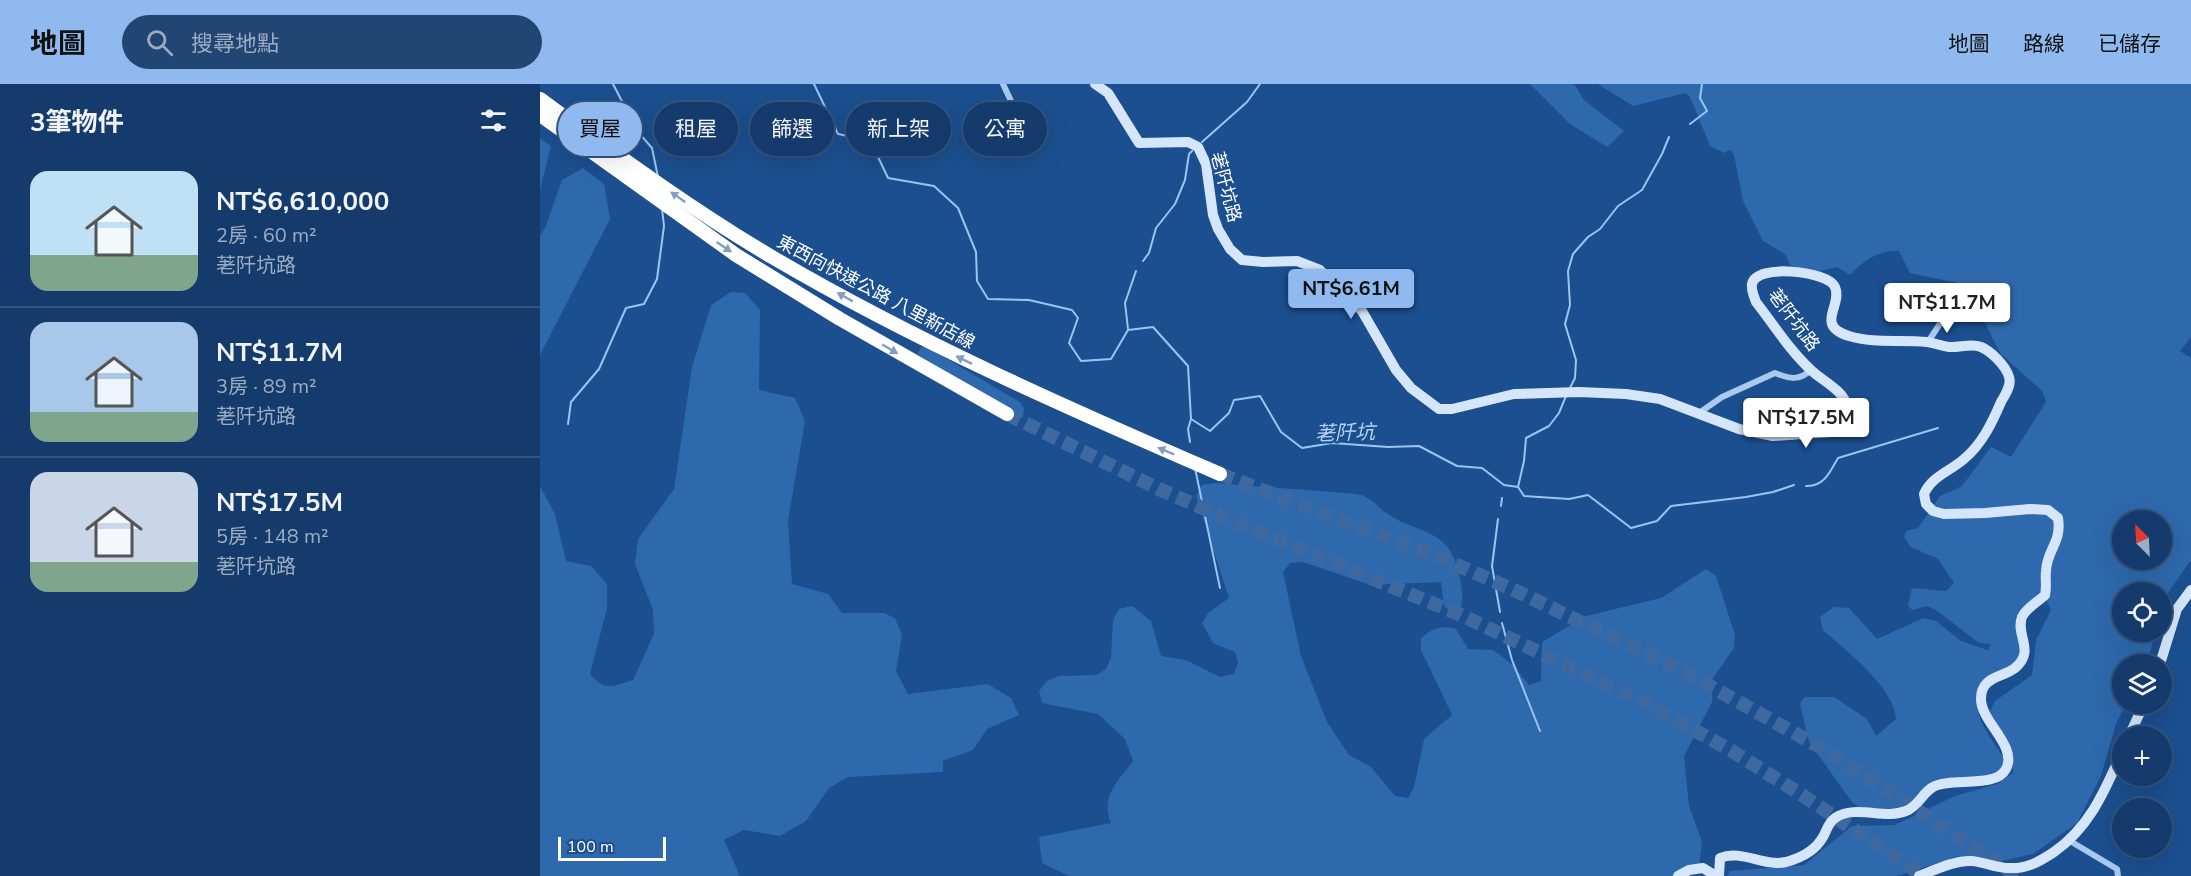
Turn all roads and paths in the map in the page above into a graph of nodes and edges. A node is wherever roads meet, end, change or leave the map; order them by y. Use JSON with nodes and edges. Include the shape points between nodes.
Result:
{"nodes":[{"id":1,"x":1003,"y":84,"type":"edge"},
{"id":2,"x":1095,"y":84,"type":"edge"},
{"id":3,"x":540,"y":99,"type":"edge"},
{"id":4,"x":1011,"y":102,"type":"edge"},
{"id":5,"x":540,"y":115,"type":"edge"},
{"id":6,"x":1947,"y":313,"type":"dead end"},
{"id":7,"x":1927,"y":342,"type":"junction"},
{"id":8,"x":1811,"y":370,"type":"junction"},
{"id":9,"x":1700,"y":413,"type":"junction"},
{"id":10,"x":1007,"y":414,"type":"tunnel mouth"},
{"id":11,"x":1220,"y":474,"type":"tunnel mouth"},
{"id":12,"x":2191,"y":590,"type":"edge"},
{"id":13,"x":2163,"y":654,"type":"edge"},
{"id":14,"x":2112,"y":775,"type":"edge"},
{"id":15,"x":2070,"y":841,"type":"junction"},
{"id":16,"x":1678,"y":876,"type":"edge"},
{"id":17,"x":1718,"y":876,"type":"edge"},
{"id":18,"x":1919,"y":876,"type":"edge"},
{"id":19,"x":2118,"y":876,"type":"edge"}],
"edges":[{"from":1,"to":4,"type":"street"},
{"from":2,"to":9,"type":"street","name":"荖阡坑路","via":[[1108,93],[1139,143],[1188,142],[1198,147],[1206,164],[1213,215],[1230,249],[1242,260],[1297,261],[1320,270],[1362,310],[1396,370],[1411,388],[1439,409],[1514,394],[1566,393],[1660,399]]},
{"from":11,"to":3,"type":"highway","name":"東西向快速公路 八里新店線","one_way":true,"via":[[1017,386],[772,257],[695,209]]},
{"from":5,"to":10,"type":"highway","name":"東西向快速公路 八里新店線","one_way":true,"via":[[702,231],[840,319]]},
{"from":6,"to":7,"type":"street"},
{"from":7,"to":8,"type":"street","name":"荖阡坑路","via":[[1867,340],[1840,333],[1830,319],[1835,287],[1828,280],[1784,271],[1762,275],[1752,285],[1756,302]]},
{"from":7,"to":17,"type":"street","name":"荖阡坑路","via":[[1981,347],[2002,364],[2010,384],[1979,444],[1964,460],[1928,485],[1924,494],[1926,504],[1944,514],[2030,508],[2048,510],[2058,518],[2060,531],[2046,571],[2045,596],[2022,618],[2026,645],[2023,658],[2014,668],[1990,679],[1982,690],[1984,714],[2004,744],[2006,769],[1989,780],[1932,787],[1917,805],[1906,811],[1846,813],[1835,818],[1816,847],[1801,857],[1770,863],[1728,855],[1720,858]]},
{"from":8,"to":9,"type":"street","via":[[1792,379],[1775,374],[1722,397]]},
{"from":8,"to":9,"type":"street","name":"荖阡坑路","via":[[1843,397],[1848,407],[1846,422],[1832,432],[1773,436],[1739,429]]},
{"from":12,"to":13,"type":"street","via":[[2177,609]]},
{"from":14,"to":15,"type":"street","via":[[2089,819]]},
{"from":15,"to":18,"type":"street","via":[[2029,867],[2007,868],[1971,861]]},
{"from":15,"to":19,"type":"street","via":[[2117,869]]},
{"from":16,"to":17,"type":"street","via":[[1703,868]]}]}
